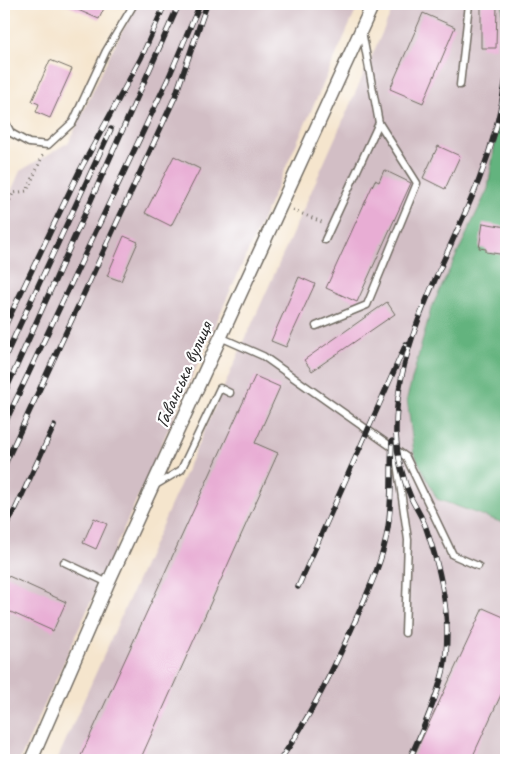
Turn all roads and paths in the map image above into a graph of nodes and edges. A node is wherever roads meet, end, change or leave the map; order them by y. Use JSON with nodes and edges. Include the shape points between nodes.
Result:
{"nodes":[{"id":1,"x":134,"y":4,"type":"edge"},
{"id":2,"x":373,"y":4,"type":"edge"},
{"id":3,"x":469,"y":4,"type":"edge"},
{"id":4,"x":362,"y":27,"type":"junction"},
{"id":5,"x":460,"y":85,"type":"dead end"},
{"id":6,"x":4,"y":119,"type":"edge"},
{"id":7,"x":379,"y":123,"type":"junction"},
{"id":8,"x":48,"y":145,"type":"junction"},
{"id":9,"x":4,"y":214,"type":"edge"},
{"id":10,"x":306,"y":215,"type":"dead end"},
{"id":11,"x":319,"y":221,"type":"dead end"},
{"id":12,"x":325,"y":240,"type":"dead end"},
{"id":13,"x":316,"y":326,"type":"dead end"},
{"id":14,"x":220,"y":337,"type":"junction"},
{"id":15,"x":230,"y":393,"type":"dead end"},
{"id":16,"x":394,"y":449,"type":"junction"},
{"id":17,"x":153,"y":486,"type":"junction"},
{"id":18,"x":64,"y":562,"type":"dead end"},
{"id":19,"x":478,"y":566,"type":"dead end"},
{"id":20,"x":108,"y":583,"type":"junction"},
{"id":21,"x":405,"y":633,"type":"dead end"},
{"id":22,"x":31,"y":760,"type":"edge"}],
"edges":[{"from":1,"to":8,"type":"lane","via":[[106,51],[73,122]]},
{"from":2,"to":4,"type":"street","name":"Гаванська вулиця"},
{"from":3,"to":5,"type":"lane"},
{"from":4,"to":7,"type":"lane"},
{"from":4,"to":14,"type":"street","name":"Гаванська вулиця"},
{"from":6,"to":8,"type":"lane","via":[[11,133],[29,143]]},
{"from":7,"to":12,"type":"lane"},
{"from":7,"to":13,"type":"lane","via":[[417,183],[367,305]]},
{"from":8,"to":9,"type":"path","via":[[26,191],[13,193]]},
{"from":10,"to":11,"type":"path"},
{"from":14,"to":16,"type":"lane","via":[[263,356]]},
{"from":14,"to":17,"type":"street","name":"Гаванська вулиця"},
{"from":15,"to":17,"type":"lane","via":[[220,388],[181,470]]},
{"from":16,"to":19,"type":"lane","via":[[406,457],[452,555]]},
{"from":16,"to":21,"type":"lane","via":[[408,540]]},
{"from":17,"to":20,"type":"street","name":"Гаванська вулиця"},
{"from":18,"to":20,"type":"lane"},
{"from":20,"to":22,"type":"street","name":"Гаванська вулиця"}]}
